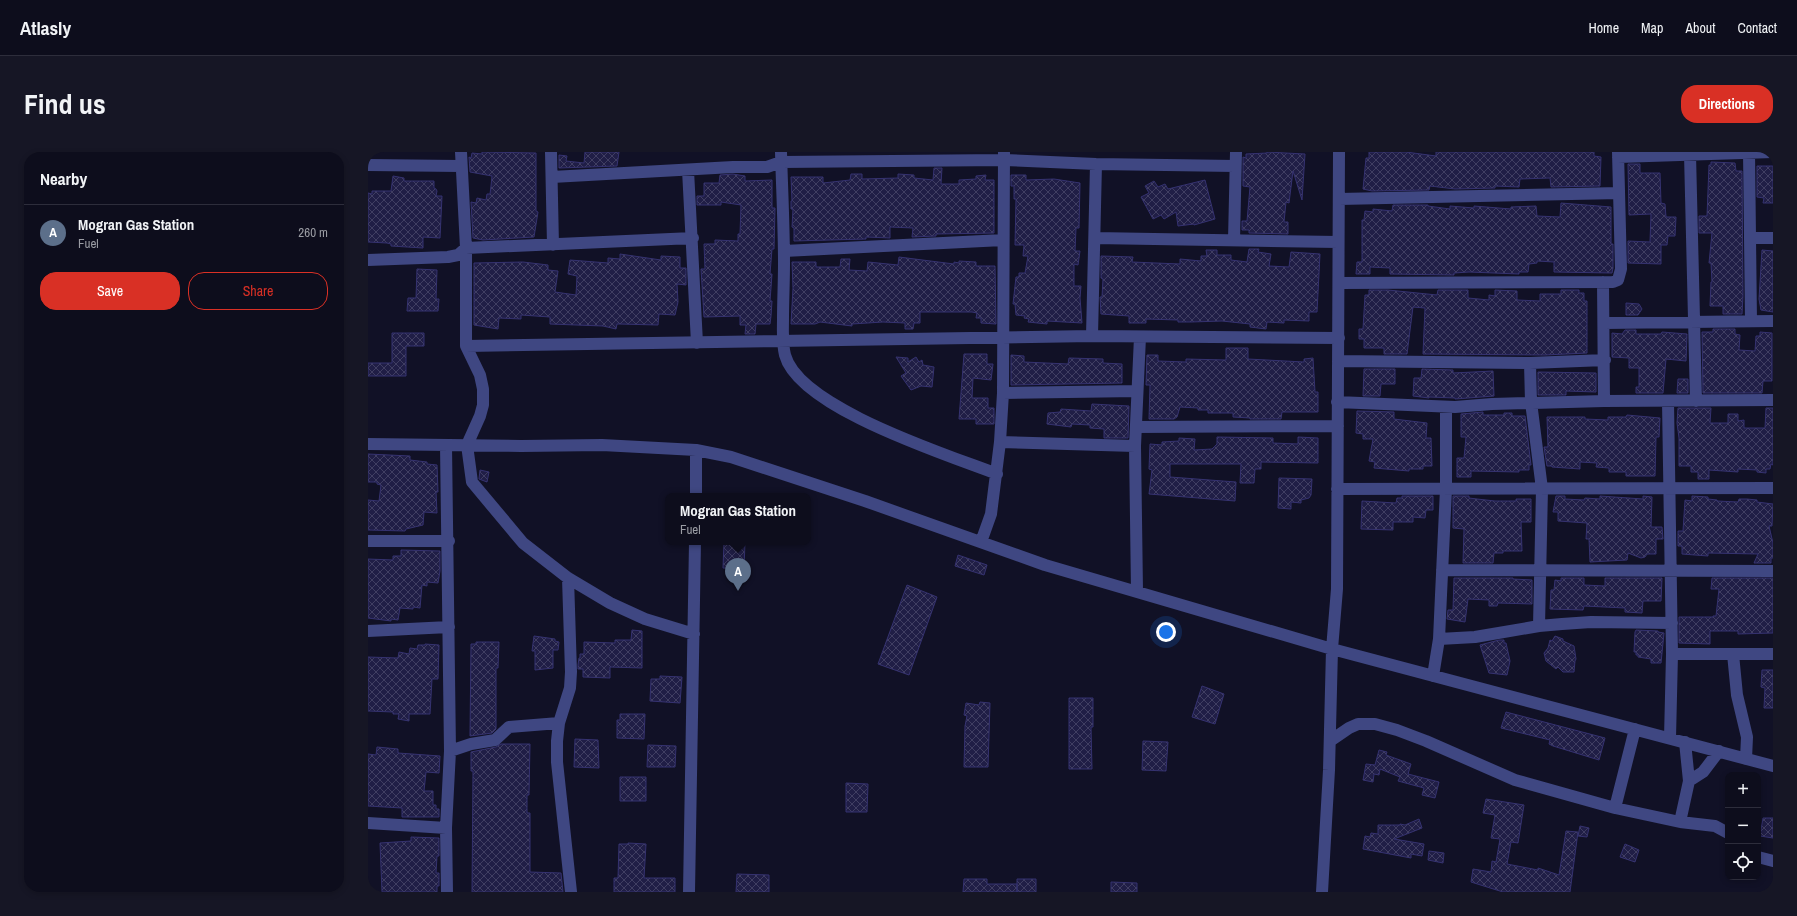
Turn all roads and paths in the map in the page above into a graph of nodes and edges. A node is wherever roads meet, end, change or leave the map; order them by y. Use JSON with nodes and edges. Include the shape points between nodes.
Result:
{"nodes":[{"id":1,"x":461,"y":152,"type":"edge"},
{"id":2,"x":551,"y":152,"type":"edge"},
{"id":3,"x":1236,"y":152,"type":"edge"},
{"id":4,"x":1339,"y":152,"type":"edge"},
{"id":5,"x":1749,"y":152,"type":"edge"},
{"id":6,"x":1773,"y":152,"type":"edge"},
{"id":7,"x":1618,"y":154,"type":"edge"},
{"id":8,"x":1690,"y":154,"type":"junction"},
{"id":9,"x":1004,"y":156,"type":"edge"},
{"id":10,"x":781,"y":157,"type":"edge"},
{"id":11,"x":1096,"y":164,"type":"junction"},
{"id":12,"x":368,"y":165,"type":"edge"},
{"id":13,"x":460,"y":166,"type":"junction"},
{"id":14,"x":1235,"y":166,"type":"junction"},
{"id":15,"x":688,"y":170,"type":"junction"},
{"id":16,"x":552,"y":177,"type":"junction"},
{"id":17,"x":1619,"y":193,"type":"junction"},
{"id":18,"x":1339,"y":199,"type":"junction"},
{"id":19,"x":693,"y":238,"type":"junction"},
{"id":20,"x":1095,"y":238,"type":"junction"},
{"id":21,"x":1750,"y":238,"type":"junction"},
{"id":22,"x":1773,"y":238,"type":"edge"},
{"id":23,"x":1003,"y":240,"type":"junction"},
{"id":24,"x":1234,"y":240,"type":"junction"},
{"id":25,"x":1338,"y":242,"type":"junction"},
{"id":26,"x":553,"y":245,"type":"junction"},
{"id":27,"x":466,"y":248,"type":"junction"},
{"id":28,"x":784,"y":251,"type":"junction"},
{"id":29,"x":368,"y":260,"type":"edge"},
{"id":30,"x":1603,"y":282,"type":"junction"},
{"id":31,"x":1339,"y":283,"type":"junction"},
{"id":32,"x":1751,"y":321,"type":"junction"},
{"id":33,"x":1773,"y":321,"type":"edge"},
{"id":34,"x":1604,"y":322,"type":"junction"},
{"id":35,"x":1694,"y":322,"type":"junction"},
{"id":36,"x":1092,"y":336,"type":"junction"},
{"id":37,"x":1002,"y":337,"type":"junction"},
{"id":38,"x":1140,"y":337,"type":"junction"},
{"id":39,"x":1338,"y":338,"type":"junction"},
{"id":40,"x":783,"y":341,"type":"junction"},
{"id":41,"x":697,"y":343,"type":"junction"},
{"id":42,"x":466,"y":346,"type":"junction"},
{"id":43,"x":1605,"y":360,"type":"junction"},
{"id":44,"x":1338,"y":361,"type":"junction"},
{"id":45,"x":1530,"y":363,"type":"junction"},
{"id":46,"x":1137,"y":391,"type":"junction"},
{"id":47,"x":1003,"y":393,"type":"junction"},
{"id":48,"x":1773,"y":400,"type":"edge"},
{"id":49,"x":1604,"y":401,"type":"junction"},
{"id":50,"x":1696,"y":401,"type":"junction"},
{"id":51,"x":1337,"y":402,"type":"junction"},
{"id":52,"x":1531,"y":402,"type":"junction"},
{"id":53,"x":1668,"y":402,"type":"junction"},
{"id":54,"x":1446,"y":406,"type":"junction"},
{"id":55,"x":1338,"y":426,"type":"junction"},
{"id":56,"x":1136,"y":427,"type":"junction"},
{"id":57,"x":1000,"y":442,"type":"junction"},
{"id":58,"x":368,"y":444,"type":"edge"},
{"id":59,"x":446,"y":445,"type":"junction"},
{"id":60,"x":467,"y":445,"type":"junction"},
{"id":61,"x":1135,"y":446,"type":"junction"},
{"id":62,"x":696,"y":450,"type":"junction"},
{"id":63,"x":997,"y":474,"type":"junction"},
{"id":64,"x":1337,"y":488,"type":"junction"},
{"id":65,"x":1773,"y":488,"type":"edge"},
{"id":66,"x":1446,"y":489,"type":"junction"},
{"id":67,"x":1542,"y":489,"type":"junction"},
{"id":68,"x":1670,"y":489,"type":"junction"},
{"id":69,"x":696,"y":493,"type":"edge"},
{"id":70,"x":368,"y":541,"type":"edge"},
{"id":71,"x":449,"y":541,"type":"junction"},
{"id":72,"x":981,"y":542,"type":"junction"},
{"id":73,"x":695,"y":545,"type":"edge"},
{"id":74,"x":1442,"y":570,"type":"junction"},
{"id":75,"x":1540,"y":570,"type":"junction"},
{"id":76,"x":1672,"y":571,"type":"junction"},
{"id":77,"x":1773,"y":571,"type":"edge"},
{"id":78,"x":568,"y":578,"type":"junction"},
{"id":79,"x":1137,"y":591,"type":"junction"},
{"id":80,"x":1672,"y":623,"type":"junction"},
{"id":81,"x":1539,"y":626,"type":"junction"},
{"id":82,"x":449,"y":627,"type":"junction"},
{"id":83,"x":368,"y":631,"type":"edge"},
{"id":84,"x":694,"y":634,"type":"junction"},
{"id":85,"x":1439,"y":639,"type":"junction"},
{"id":86,"x":1332,"y":648,"type":"junction"},
{"id":87,"x":1672,"y":654,"type":"junction"},
{"id":88,"x":1733,"y":654,"type":"junction"},
{"id":89,"x":1773,"y":654,"type":"edge"},
{"id":90,"x":1433,"y":676,"type":"junction"},
{"id":91,"x":559,"y":723,"type":"junction"},
{"id":92,"x":1635,"y":729,"type":"junction"},
{"id":93,"x":1670,"y":738,"type":"junction"},
{"id":94,"x":1330,"y":741,"type":"junction"},
{"id":95,"x":1685,"y":742,"type":"junction"},
{"id":96,"x":450,"y":751,"type":"junction"},
{"id":97,"x":1719,"y":751,"type":"junction"},
{"id":98,"x":1746,"y":759,"type":"junction"},
{"id":99,"x":1773,"y":766,"type":"edge"},
{"id":100,"x":1689,"y":781,"type":"junction"},
{"id":101,"x":1615,"y":808,"type":"junction"},
{"id":102,"x":1680,"y":822,"type":"junction"},
{"id":103,"x":368,"y":823,"type":"edge"},
{"id":104,"x":446,"y":828,"type":"junction"},
{"id":105,"x":1725,"y":831,"type":"edge"},
{"id":106,"x":1761,"y":858,"type":"edge"},
{"id":107,"x":1773,"y":861,"type":"edge"},
{"id":108,"x":447,"y":892,"type":"edge"},
{"id":109,"x":571,"y":892,"type":"edge"},
{"id":110,"x":689,"y":892,"type":"edge"},
{"id":111,"x":1322,"y":892,"type":"edge"}],
"edges":[{"from":1,"to":13,"type":"street"},
{"from":2,"to":16,"type":"street"},
{"from":3,"to":14,"type":"street"},
{"from":4,"to":18,"type":"street"},
{"from":5,"to":6,"type":"street"},
{"from":5,"to":8,"type":"street"},
{"from":5,"to":21,"type":"street"},
{"from":7,"to":8,"type":"street"},
{"from":7,"to":17,"type":"street"},
{"from":8,"to":35,"type":"street"},
{"from":9,"to":10,"type":"street"},
{"from":9,"to":11,"type":"street"},
{"from":9,"to":23,"type":"street"},
{"from":10,"to":15,"type":"street","via":[[767,167]]},
{"from":10,"to":28,"type":"street"},
{"from":11,"to":14,"type":"street"},
{"from":11,"to":20,"type":"street"},
{"from":12,"to":13,"type":"street"},
{"from":13,"to":27,"type":"street"},
{"from":14,"to":24,"type":"street"},
{"from":15,"to":16,"type":"street"},
{"from":15,"to":19,"type":"street"},
{"from":16,"to":26,"type":"street"},
{"from":17,"to":18,"type":"street"},
{"from":17,"to":30,"type":"street","via":[[1621,276],[1613,282]]},
{"from":18,"to":25,"type":"street"},
{"from":19,"to":26,"type":"street"},
{"from":19,"to":41,"type":"street"},
{"from":20,"to":24,"type":"street"},
{"from":20,"to":36,"type":"street"},
{"from":21,"to":22,"type":"street"},
{"from":21,"to":32,"type":"street"},
{"from":23,"to":28,"type":"street"},
{"from":23,"to":37,"type":"street"},
{"from":24,"to":25,"type":"street"},
{"from":25,"to":31,"type":"street"},
{"from":26,"to":27,"type":"street"},
{"from":27,"to":29,"type":"street","via":[[458,255],[448,257]]},
{"from":27,"to":42,"type":"street"},
{"from":28,"to":40,"type":"street"},
{"from":30,"to":31,"type":"street"},
{"from":30,"to":34,"type":"street"},
{"from":31,"to":39,"type":"street"},
{"from":32,"to":33,"type":"street"},
{"from":32,"to":35,"type":"street"},
{"from":34,"to":35,"type":"street"},
{"from":34,"to":43,"type":"street"},
{"from":35,"to":50,"type":"street"},
{"from":36,"to":37,"type":"street"},
{"from":36,"to":38,"type":"street"},
{"from":37,"to":40,"type":"street"},
{"from":37,"to":47,"type":"street"},
{"from":38,"to":39,"type":"street"},
{"from":38,"to":46,"type":"street"},
{"from":39,"to":44,"type":"street"},
{"from":40,"to":41,"type":"street"},
{"from":40,"to":63,"type":"street","via":[[785,356],[793,372],[823,399],[903,438]]},
{"from":41,"to":42,"type":"street"},
{"from":42,"to":60,"type":"street","via":[[480,375],[483,389],[480,416]]},
{"from":43,"to":45,"type":"street"},
{"from":43,"to":49,"type":"street"},
{"from":44,"to":45,"type":"street"},
{"from":44,"to":51,"type":"street"},
{"from":45,"to":52,"type":"street"},
{"from":46,"to":47,"type":"street"},
{"from":46,"to":56,"type":"street"},
{"from":47,"to":57,"type":"street"},
{"from":48,"to":50,"type":"street"},
{"from":49,"to":52,"type":"street"},
{"from":49,"to":53,"type":"street"},
{"from":50,"to":53,"type":"street"},
{"from":51,"to":54,"type":"street"},
{"from":51,"to":55,"type":"street"},
{"from":52,"to":54,"type":"street"},
{"from":52,"to":67,"type":"street"},
{"from":53,"to":68,"type":"street"},
{"from":54,"to":66,"type":"street"},
{"from":55,"to":56,"type":"street"},
{"from":55,"to":64,"type":"street"},
{"from":56,"to":61,"type":"street"},
{"from":57,"to":61,"type":"street"},
{"from":57,"to":63,"type":"street"},
{"from":58,"to":59,"type":"street"},
{"from":59,"to":60,"type":"street"},
{"from":59,"to":71,"type":"street"},
{"from":60,"to":62,"type":"street","via":[[602,445]]},
{"from":60,"to":78,"type":"street","via":[[472,482],[523,543]]},
{"from":61,"to":79,"type":"street"},
{"from":62,"to":69,"type":"street"},
{"from":62,"to":72,"type":"street","via":[[774,470]]},
{"from":63,"to":72,"type":"street","via":[[991,514]]},
{"from":64,"to":66,"type":"street"},
{"from":64,"to":86,"type":"street","via":[[1338,589]]},
{"from":65,"to":68,"type":"street"},
{"from":66,"to":67,"type":"street"},
{"from":66,"to":74,"type":"street"},
{"from":67,"to":68,"type":"street"},
{"from":67,"to":75,"type":"street"},
{"from":68,"to":76,"type":"street"},
{"from":70,"to":71,"type":"street"},
{"from":71,"to":82,"type":"street"},
{"from":72,"to":79,"type":"street","via":[[1045,565]]},
{"from":73,"to":84,"type":"street"},
{"from":74,"to":75,"type":"street"},
{"from":74,"to":85,"type":"street"},
{"from":75,"to":76,"type":"street"},
{"from":75,"to":81,"type":"street"},
{"from":76,"to":77,"type":"street"},
{"from":76,"to":80,"type":"street"},
{"from":78,"to":84,"type":"street","via":[[610,604]]},
{"from":78,"to":91,"type":"street","via":[[571,672],[570,688]]},
{"from":79,"to":86,"type":"street"},
{"from":80,"to":81,"type":"street","via":[[1591,622]]},
{"from":80,"to":87,"type":"street"},
{"from":81,"to":85,"type":"street","via":[[1475,637]]},
{"from":82,"to":83,"type":"street"},
{"from":82,"to":96,"type":"street"},
{"from":84,"to":110,"type":"street"},
{"from":85,"to":90,"type":"street"},
{"from":86,"to":90,"type":"street"},
{"from":86,"to":94,"type":"street"},
{"from":87,"to":88,"type":"street"},
{"from":87,"to":93,"type":"street"},
{"from":88,"to":89,"type":"street"},
{"from":88,"to":98,"type":"street","via":[[1737,695],[1747,737]]},
{"from":90,"to":92,"type":"street"},
{"from":91,"to":96,"type":"street","via":[[509,726],[495,740]]},
{"from":91,"to":109,"type":"street","via":[[558,762]]},
{"from":92,"to":93,"type":"street"},
{"from":92,"to":101,"type":"street"},
{"from":93,"to":95,"type":"street"},
{"from":94,"to":101,"type":"street","via":[[1358,724],[1375,724],[1426,741],[1515,780]]},
{"from":94,"to":111,"type":"street"},
{"from":95,"to":97,"type":"street"},
{"from":95,"to":100,"type":"street"},
{"from":96,"to":104,"type":"street"},
{"from":97,"to":98,"type":"street"},
{"from":97,"to":100,"type":"street","via":[[1703,772]]},
{"from":98,"to":99,"type":"street"},
{"from":100,"to":102,"type":"street"},
{"from":101,"to":102,"type":"street"},
{"from":102,"to":105,"type":"street","via":[[1715,826]]},
{"from":103,"to":104,"type":"street"},
{"from":104,"to":108,"type":"street"},
{"from":106,"to":107,"type":"street"}]}
